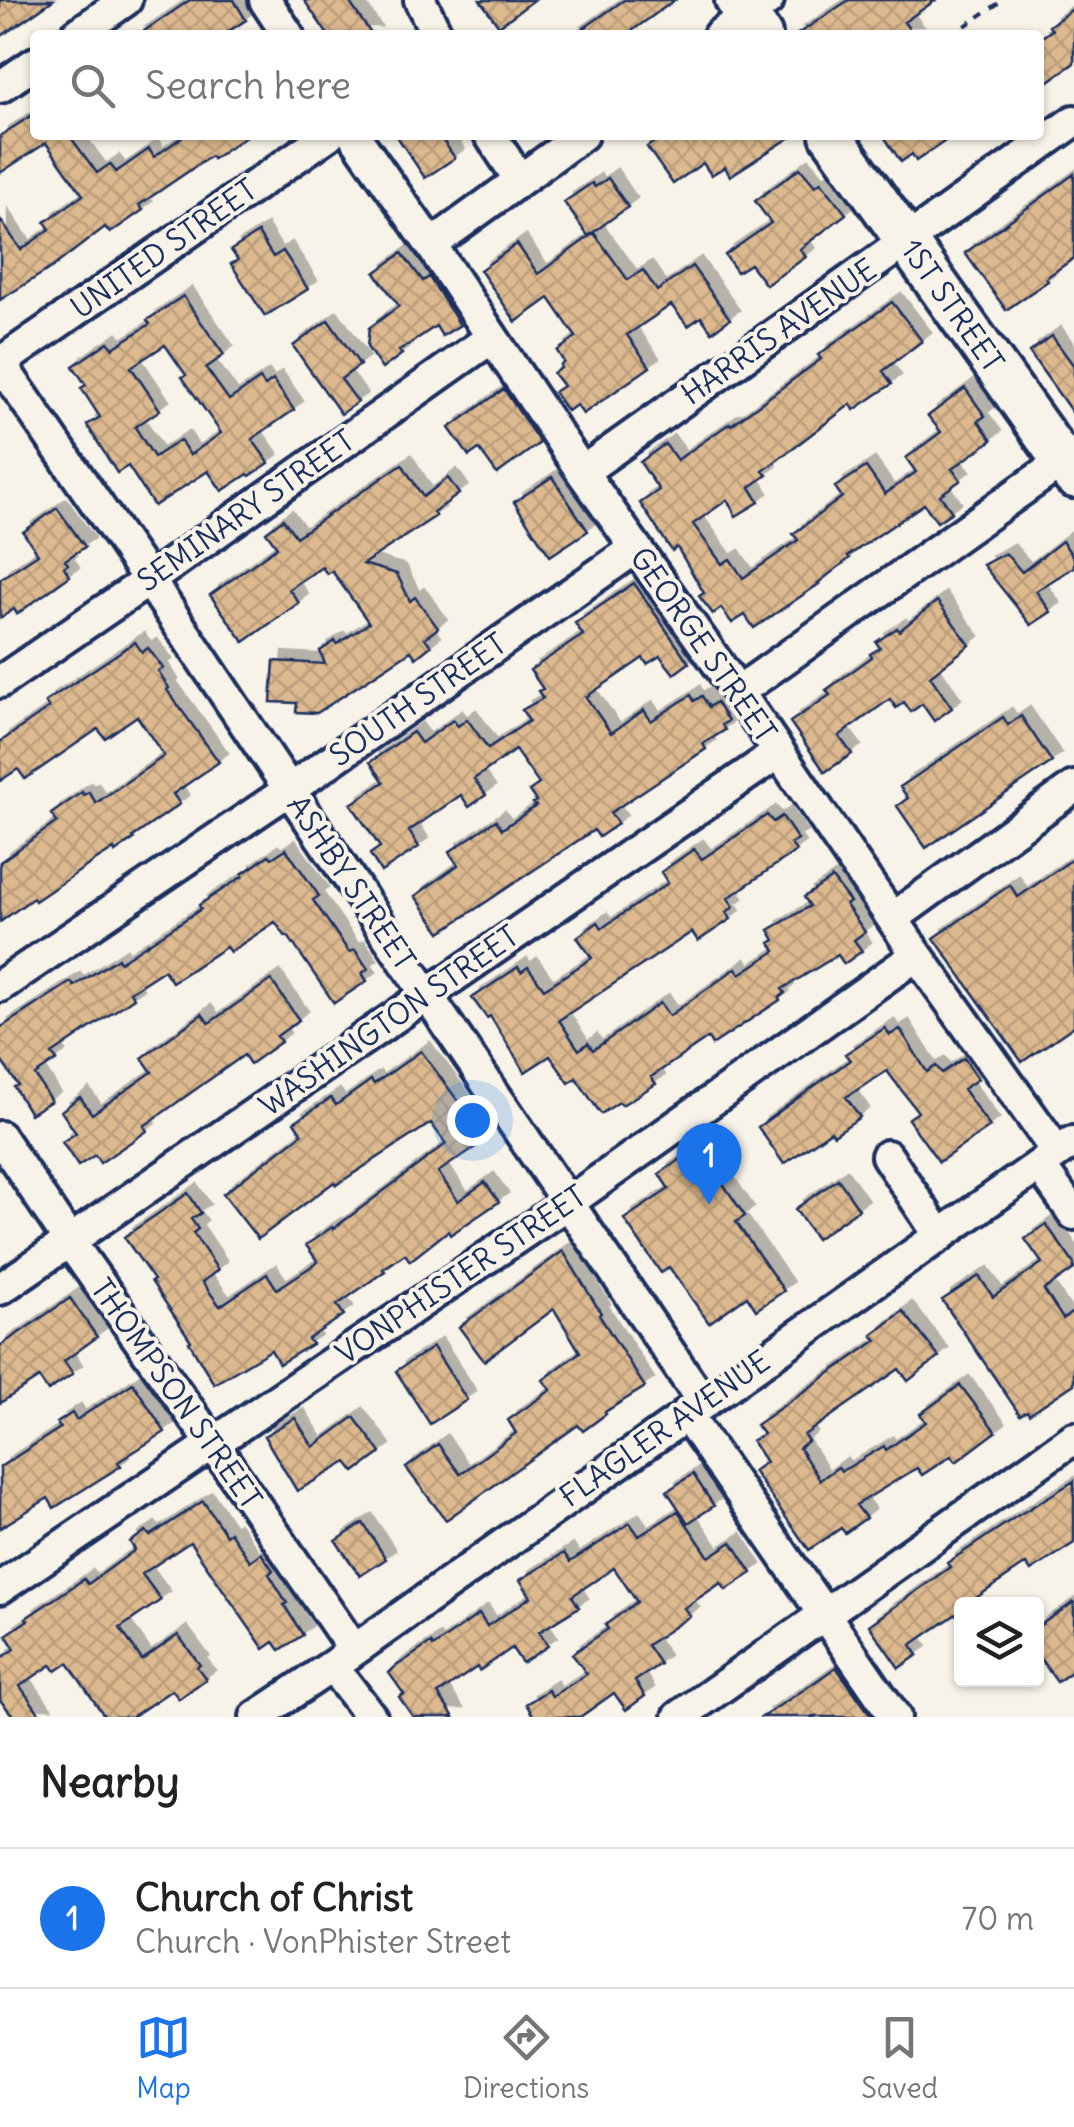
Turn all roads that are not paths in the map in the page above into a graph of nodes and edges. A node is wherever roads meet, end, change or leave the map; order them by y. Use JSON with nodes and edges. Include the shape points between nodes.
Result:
{"nodes":[{"id":1,"x":126,"y":0,"type":"edge"},
{"id":2,"x":265,"y":0,"type":"edge"},
{"id":3,"x":420,"y":0,"type":"edge"},
{"id":4,"x":83,"y":30,"type":"edge"},
{"id":5,"x":285,"y":30,"type":"edge"},
{"id":6,"x":435,"y":30,"type":"edge"},
{"id":7,"x":30,"y":67,"type":"edge"},
{"id":8,"x":0,"y":88,"type":"edge"},
{"id":9,"x":1074,"y":121,"type":"edge"},
{"id":10,"x":321,"y":140,"type":"edge"},
{"id":11,"x":358,"y":140,"type":"edge"},
{"id":12,"x":493,"y":140,"type":"edge"},
{"id":13,"x":575,"y":140,"type":"edge"},
{"id":14,"x":835,"y":140,"type":"edge"},
{"id":15,"x":520,"y":180,"type":"junction"},
{"id":16,"x":906,"y":241,"type":"junction"},
{"id":17,"x":431,"y":245,"type":"junction"},
{"id":18,"x":491,"y":338,"type":"junction"},
{"id":19,"x":0,"y":363,"type":"edge"},
{"id":20,"x":1070,"y":464,"type":"edge"},
{"id":21,"x":582,"y":472,"type":"junction"},
{"id":22,"x":636,"y":548,"type":"junction"},
{"id":23,"x":149,"y":580,"type":"junction"},
{"id":24,"x":0,"y":682,"type":"edge"},
{"id":25,"x":738,"y":692,"type":"junction"},
{"id":26,"x":778,"y":753,"type":"junction"},
{"id":27,"x":1074,"y":787,"type":"edge"},
{"id":28,"x":289,"y":790,"type":"junction"},
{"id":29,"x":893,"y":918,"type":"junction"},
{"id":30,"x":917,"y":954,"type":"junction"},
{"id":31,"x":0,"y":986,"type":"edge"},
{"id":32,"x":427,"y":995,"type":"junction"},
{"id":33,"x":0,"y":1137,"type":"edge"},
{"id":34,"x":1057,"y":1153,"type":"edge"},
{"id":35,"x":888,"y":1156,"type":"dead end"},
{"id":36,"x":569,"y":1202,"type":"junction"},
{"id":37,"x":1074,"y":1214,"type":"edge"},
{"id":38,"x":940,"y":1236,"type":"junction"},
{"id":39,"x":70,"y":1242,"type":"junction"},
{"id":40,"x":0,"y":1289,"type":"edge"},
{"id":41,"x":694,"y":1408,"type":"junction"},
{"id":42,"x":1074,"y":1438,"type":"edge"},
{"id":43,"x":213,"y":1444,"type":"junction"},
{"id":44,"x":0,"y":1588,"type":"edge"},
{"id":45,"x":826,"y":1614,"type":"junction"},
{"id":46,"x":343,"y":1658,"type":"junction"},
{"id":47,"x":256,"y":1717,"type":"edge"},
{"id":48,"x":371,"y":1717,"type":"edge"},
{"id":49,"x":679,"y":1717,"type":"edge"},
{"id":50,"x":895,"y":1717,"type":"edge"}],
"edges":[{"from":1,"to":4,"type":"street"},
{"from":2,"to":5,"type":"street"},
{"from":3,"to":6,"type":"street"},
{"from":7,"to":8,"type":"street"},
{"from":9,"to":16,"type":"street","name":"HARRIS AVENUE"},
{"from":10,"to":19,"type":"street","name":"UNITED STREET"},
{"from":11,"to":17,"type":"street","name":"GEORGE STREET"},
{"from":12,"to":15,"type":"street"},
{"from":13,"to":15,"type":"street"},
{"from":14,"to":16,"type":"main road","name":"1ST STREET"},
{"from":15,"to":17,"type":"street"},
{"from":16,"to":20,"type":"main road","name":"1ST STREET"},
{"from":16,"to":21,"type":"street","name":"HARRIS AVENUE"},
{"from":17,"to":18,"type":"street","name":"GEORGE STREET"},
{"from":18,"to":21,"type":"street","name":"GEORGE STREET"},
{"from":18,"to":23,"type":"street","name":"SEMINARY STREET"},
{"from":19,"to":23,"type":"street","name":"ASHBY STREET"},
{"from":20,"to":25,"type":"street"},
{"from":21,"to":22,"type":"street","name":"GEORGE STREET"},
{"from":22,"to":25,"type":"street","name":"GEORGE STREET"},
{"from":22,"to":28,"type":"street","name":"SOUTH STREET"},
{"from":23,"to":24,"type":"street","name":"SEMINARY STREET"},
{"from":23,"to":28,"type":"street","name":"ASHBY STREET"},
{"from":25,"to":26,"type":"street","name":"GEORGE STREET"},
{"from":26,"to":29,"type":"street","name":"GEORGE STREET"},
{"from":26,"to":32,"type":"street","name":"WASHINGTON STREET"},
{"from":27,"to":29,"type":"street"},
{"from":28,"to":31,"type":"street","name":"SOUTH STREET"},
{"from":28,"to":32,"type":"street","name":"ASHBY STREET"},
{"from":29,"to":30,"type":"street","name":"GEORGE STREET"},
{"from":30,"to":34,"type":"street","name":"GEORGE STREET"},
{"from":30,"to":36,"type":"street","name":"VONPHISTER STREET"},
{"from":32,"to":36,"type":"street","name":"ASHBY STREET"},
{"from":32,"to":39,"type":"street","name":"WASHINGTON STREET"},
{"from":33,"to":39,"type":"street","name":"THOMPSON STREET"},
{"from":34,"to":37,"type":"street","name":"GEORGE STREET"},
{"from":34,"to":38,"type":"street","name":"FLAGLER AVENUE"},
{"from":35,"to":38,"type":"street"},
{"from":36,"to":41,"type":"street","name":"ASHBY STREET"},
{"from":36,"to":43,"type":"street","name":"VONPHISTER STREET"},
{"from":38,"to":41,"type":"street","name":"FLAGLER AVENUE"},
{"from":39,"to":40,"type":"street","name":"WASHINGTON STREET"},
{"from":39,"to":43,"type":"street","name":"THOMPSON STREET"},
{"from":41,"to":45,"type":"street","name":"ASHBY STREET"},
{"from":41,"to":46,"type":"street","name":"FLAGLER AVENUE"},
{"from":42,"to":45,"type":"street"},
{"from":43,"to":44,"type":"street","name":"VONPHISTER STREET"},
{"from":43,"to":46,"type":"street","name":"THOMPSON STREET"},
{"from":45,"to":49,"type":"street"},
{"from":45,"to":50,"type":"street","name":"ASHBY STREET"},
{"from":46,"to":47,"type":"street","name":"FLAGLER AVENUE"},
{"from":46,"to":48,"type":"street","name":"THOMPSON STREET"}]}
